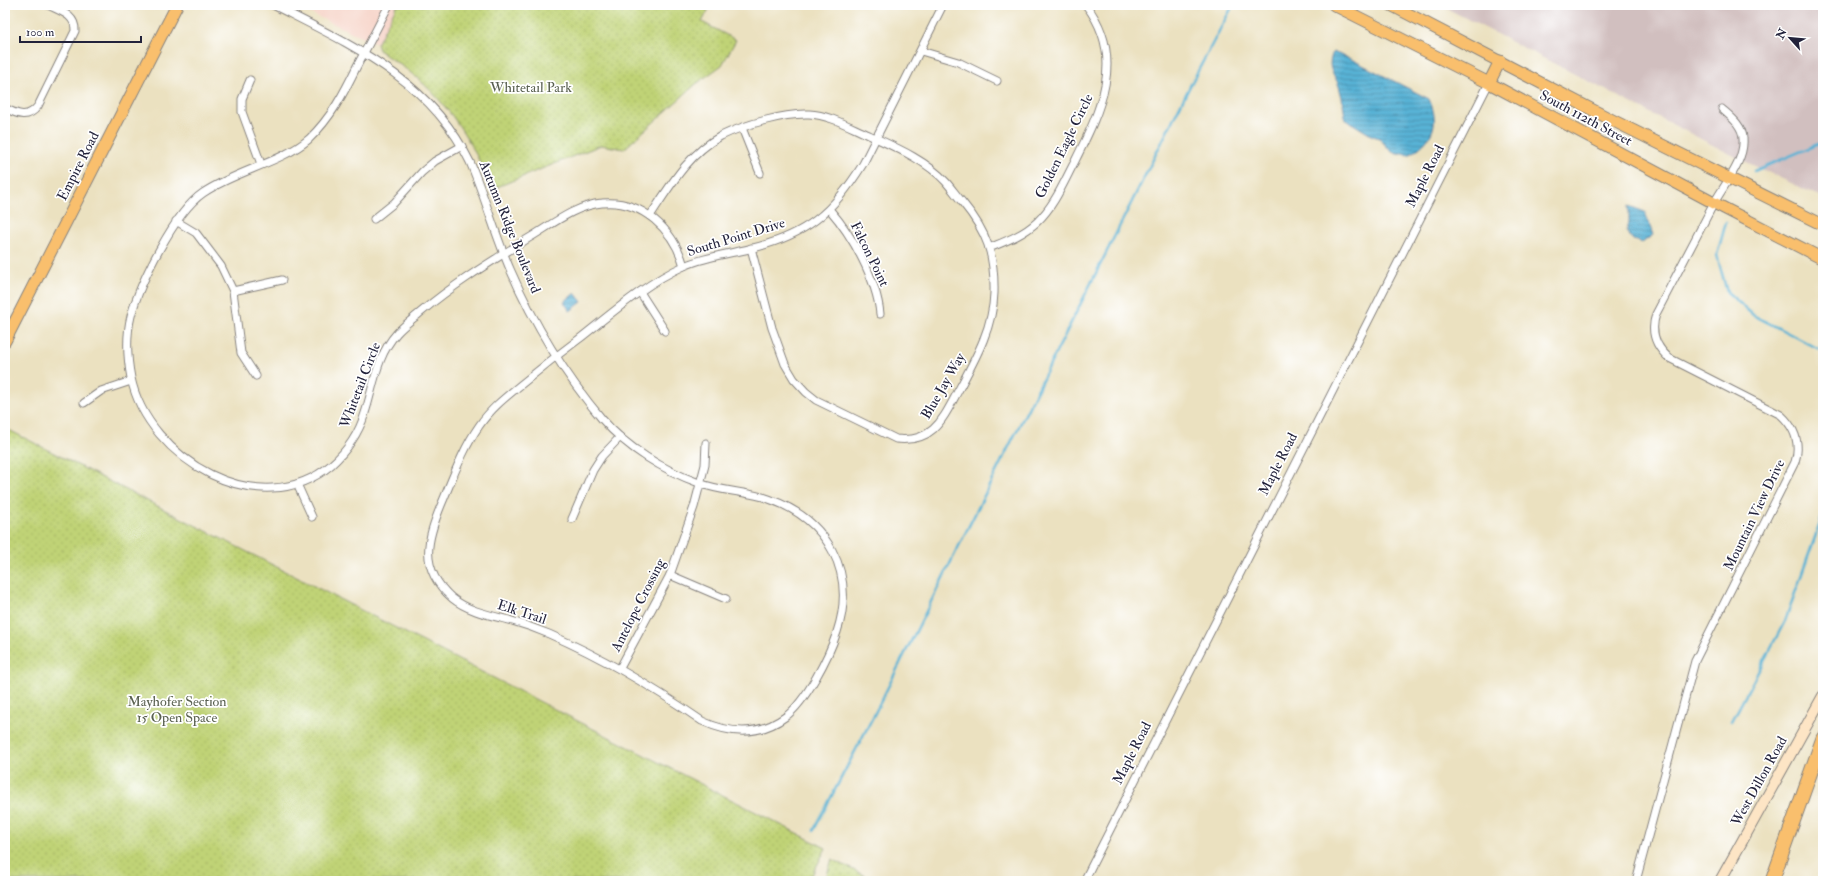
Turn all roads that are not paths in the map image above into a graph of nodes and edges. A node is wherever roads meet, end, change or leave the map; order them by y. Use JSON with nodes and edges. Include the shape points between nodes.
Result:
{"nodes":[{"id":1,"x":48,"y":5,"type":"edge"},
{"id":2,"x":177,"y":5,"type":"edge"},
{"id":3,"x":273,"y":5,"type":"edge"},
{"id":4,"x":389,"y":5,"type":"edge"},
{"id":5,"x":943,"y":5,"type":"edge"},
{"id":6,"x":1086,"y":5,"type":"edge"},
{"id":7,"x":1334,"y":5,"type":"edge"},
{"id":8,"x":1391,"y":5,"type":"edge"},
{"id":9,"x":921,"y":51,"type":"junction"},
{"id":10,"x":364,"y":53,"type":"junction"},
{"id":11,"x":1500,"y":62,"type":"junction"},
{"id":12,"x":250,"y":80,"type":"dead end"},
{"id":13,"x":997,"y":81,"type":"dead end"},
{"id":14,"x":1489,"y":83,"type":"junction"},
{"id":15,"x":5,"y":108,"type":"edge"},
{"id":16,"x":1722,"y":109,"type":"dead end"},
{"id":17,"x":742,"y":128,"type":"junction"},
{"id":18,"x":876,"y":138,"type":"junction"},
{"id":19,"x":462,"y":146,"type":"junction"},
{"id":20,"x":261,"y":164,"type":"junction"},
{"id":21,"x":760,"y":173,"type":"dead end"},
{"id":22,"x":1730,"y":178,"type":"junction"},
{"id":23,"x":1714,"y":203,"type":"junction"},
{"id":24,"x":830,"y":210,"type":"junction"},
{"id":25,"x":650,"y":216,"type":"junction"},
{"id":26,"x":374,"y":219,"type":"dead end"},
{"id":27,"x":176,"y":220,"type":"junction"},
{"id":28,"x":1823,"y":225,"type":"edge"},
{"id":29,"x":751,"y":248,"type":"junction"},
{"id":30,"x":989,"y":248,"type":"junction"},
{"id":31,"x":504,"y":254,"type":"junction"},
{"id":32,"x":1823,"y":259,"type":"edge"},
{"id":33,"x":684,"y":266,"type":"junction"},
{"id":34,"x":282,"y":280,"type":"dead end"},
{"id":35,"x":233,"y":291,"type":"junction"},
{"id":36,"x":640,"y":292,"type":"junction"},
{"id":37,"x":880,"y":314,"type":"dead end"},
{"id":38,"x":665,"y":331,"type":"dead end"},
{"id":39,"x":5,"y":341,"type":"edge"},
{"id":40,"x":556,"y":356,"type":"junction"},
{"id":41,"x":256,"y":376,"type":"dead end"},
{"id":42,"x":131,"y":381,"type":"junction"},
{"id":43,"x":84,"y":403,"type":"dead end"},
{"id":44,"x":620,"y":437,"type":"junction"},
{"id":45,"x":706,"y":442,"type":"dead end"},
{"id":46,"x":297,"y":484,"type":"junction"},
{"id":47,"x":700,"y":484,"type":"junction"},
{"id":48,"x":312,"y":517,"type":"dead end"},
{"id":49,"x":572,"y":519,"type":"dead end"},
{"id":50,"x":670,"y":575,"type":"junction"},
{"id":51,"x":726,"y":599,"type":"dead end"},
{"id":52,"x":824,"y":661,"type":"joint"},
{"id":53,"x":620,"y":668,"type":"junction"},
{"id":54,"x":1823,"y":696,"type":"edge"},
{"id":55,"x":1823,"y":738,"type":"edge"},
{"id":56,"x":1084,"y":881,"type":"edge"},
{"id":57,"x":1636,"y":881,"type":"edge"},
{"id":58,"x":1720,"y":881,"type":"edge"},
{"id":59,"x":1772,"y":881,"type":"edge"}],
"edges":[{"from":1,"to":15,"type":"street","via":[[69,16],[73,20],[75,31],[34,112],[22,115]]},
{"from":2,"to":39,"type":"main road","name":"Empire Road"},
{"from":3,"to":10,"type":"street","name":"Autumn Ridge Boulevard"},
{"from":4,"to":10,"type":"street","name":"Whitetail Circle"},
{"from":5,"to":9,"type":"street","name":"South Point Drive"},
{"from":6,"to":30,"type":"street","name":"Golden Eagle Circle","via":[[1095,16],[1107,50],[1108,68],[1100,107],[1047,212],[1018,236]]},
{"from":7,"to":14,"type":"main road","name":"South 112th Street"},
{"from":8,"to":11,"type":"main road","name":"South 112th Street"},
{"from":9,"to":13,"type":"street","via":[[958,62]]},
{"from":9,"to":18,"type":"street","name":"South Point Drive"},
{"from":10,"to":19,"type":"street","name":"Autumn Ridge Boulevard","via":[[421,94],[443,118]]},
{"from":10,"to":20,"type":"street","name":"Whitetail Circle","via":[[339,103],[325,122],[294,150]]},
{"from":11,"to":14,"type":"main road","name":"Maple Road"},
{"from":11,"to":22,"type":"main road","name":"South 112th Street"},
{"from":12,"to":20,"type":"street","via":[[242,99],[242,112]]},
{"from":14,"to":23,"type":"main road","name":"South 112th Street"},
{"from":14,"to":56,"type":"street","name":"Maple Road"},
{"from":16,"to":22,"type":"street","name":"Mountain View Drive","via":[[1739,126],[1744,140]]},
{"from":17,"to":18,"type":"street","name":"Blue Jay Way","via":[[779,116],[810,114]]},
{"from":17,"to":21,"type":"street"},
{"from":17,"to":25,"type":"street","name":"Blue Jay Way","via":[[704,147],[687,163]]},
{"from":18,"to":24,"type":"street","name":"South Point Drive","via":[[850,185]]},
{"from":18,"to":30,"type":"street","name":"Blue Jay Way","via":[[914,158],[945,181],[977,220]]},
{"from":19,"to":26,"type":"street","via":[[435,161],[394,203]]},
{"from":19,"to":31,"type":"street","name":"Autumn Ridge Boulevard","via":[[477,178]]},
{"from":20,"to":27,"type":"street","name":"Whitetail Circle","via":[[202,194]]},
{"from":22,"to":23,"type":"street","name":"Mountain View Drive"},
{"from":22,"to":28,"type":"main road","name":"South 112th Street"},
{"from":23,"to":32,"type":"main road","name":"South 112th Street"},
{"from":23,"to":57,"type":"street","name":"Mountain View Drive","via":[[1656,314],[1653,323],[1655,340],[1669,358],[1781,415],[1796,436],[1798,452],[1693,666]]},
{"from":24,"to":29,"type":"street","name":"South Point Drive","via":[[797,232]]},
{"from":24,"to":37,"type":"street","name":"Falcon Point","via":[[859,254],[879,303]]},
{"from":25,"to":31,"type":"street","name":"Whitetail Circle","via":[[618,203],[604,202],[591,205],[564,217]]},
{"from":25,"to":33,"type":"street","name":"Whitetail Circle","via":[[663,226],[675,243]]},
{"from":27,"to":35,"type":"street","via":[[196,233],[210,249]]},
{"from":27,"to":42,"type":"street","name":"Whitetail Circle","via":[[136,300],[131,317],[128,358]]},
{"from":29,"to":30,"type":"street","name":"Blue Jay Way","via":[[772,328],[785,364],[794,379],[816,400],[884,434],[908,440],[920,438],[938,425],[986,335],[994,293]]},
{"from":29,"to":33,"type":"street","name":"South Point Drive"},
{"from":31,"to":40,"type":"street","name":"Autumn Ridge Boulevard","via":[[539,329]]},
{"from":31,"to":46,"type":"street","name":"Whitetail Circle","via":[[455,284],[397,332],[380,361],[365,413],[346,449],[331,465]]},
{"from":33,"to":36,"type":"street","name":"South Point Drive"},
{"from":34,"to":35,"type":"street"},
{"from":35,"to":41,"type":"street","via":[[241,353]]},
{"from":36,"to":38,"type":"street"},
{"from":36,"to":40,"type":"street","name":"South Point Drive"},
{"from":40,"to":44,"type":"street","name":"Autumn Ridge Boulevard","via":[[602,419]]},
{"from":40,"to":53,"type":"street","name":"Elk Trail","via":[[495,405],[478,426],[465,449],[431,530],[428,542],[429,561],[440,585],[465,607],[547,633]]},
{"from":42,"to":43,"type":"street","via":[[101,391]]},
{"from":42,"to":46,"type":"street","name":"Whitetail Circle","via":[[151,423],[166,442],[206,472],[251,488],[270,489]]},
{"from":44,"to":47,"type":"street","name":"Autumn Ridge Boulevard","via":[[655,462]]},
{"from":44,"to":49,"type":"street","via":[[593,470]]},
{"from":45,"to":47,"type":"street","name":"Antelope Crossing","via":[[705,465]]},
{"from":46,"to":48,"type":"street"},
{"from":47,"to":50,"type":"street","name":"Antelope Crossing"},
{"from":47,"to":52,"type":"street","name":"Autumn Ridge Boulevard","via":[[762,497],[784,505],[817,528],[828,543],[837,561],[843,586],[843,602],[841,620]]},
{"from":50,"to":51,"type":"street"},
{"from":50,"to":53,"type":"street","name":"Antelope Crossing"},
{"from":52,"to":53,"type":"street","name":"Elk Trail","via":[[806,694],[791,713],[766,728],[752,731],[733,731],[702,721]]},
{"from":54,"to":58,"type":"main road","name":"West Dillon Road"},
{"from":55,"to":59,"type":"highway"}]}
